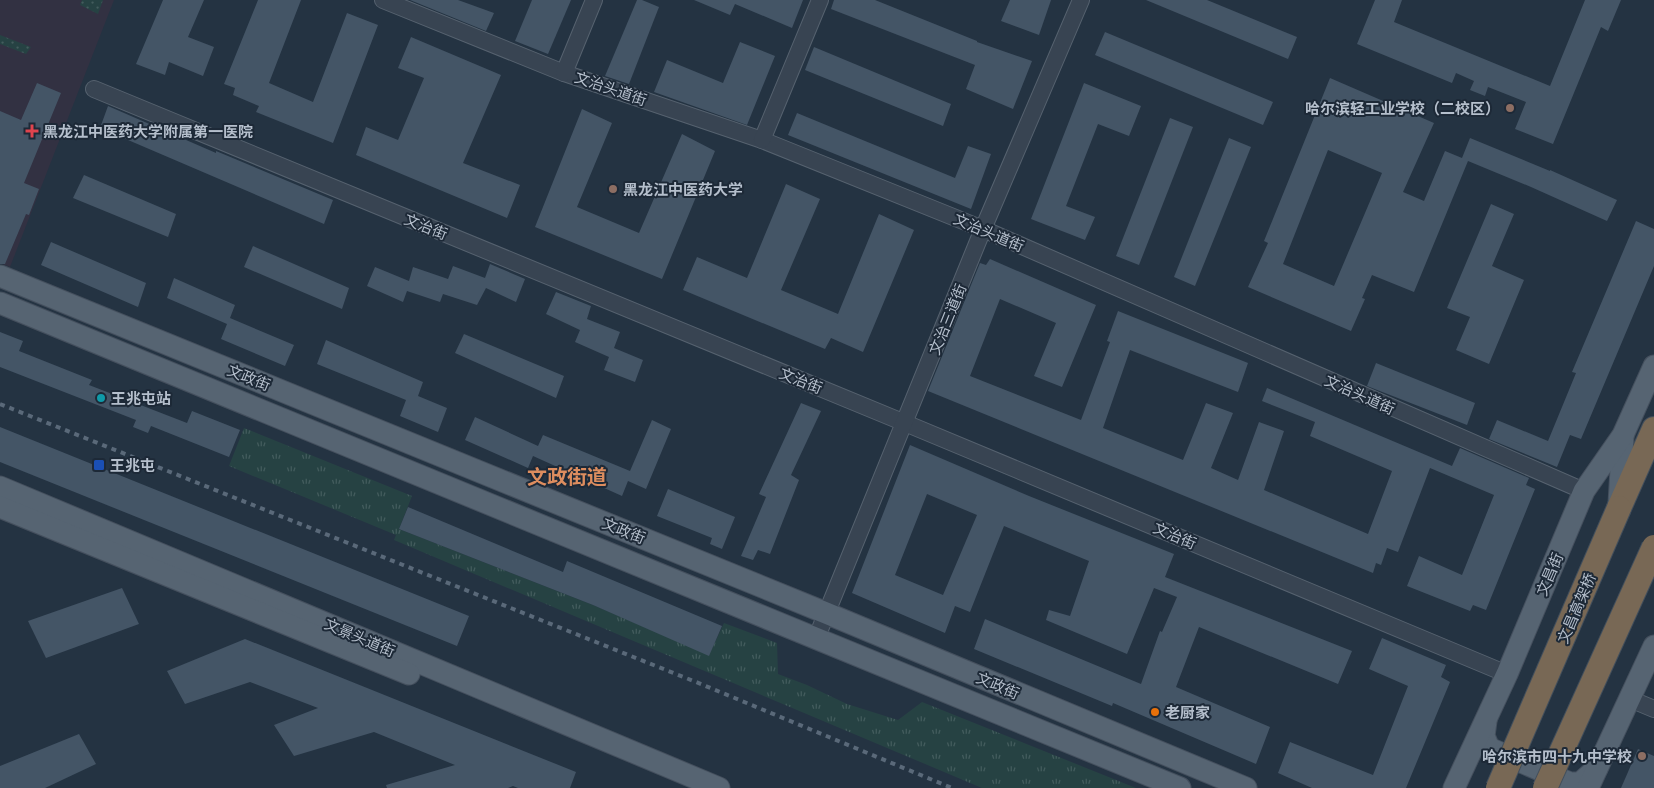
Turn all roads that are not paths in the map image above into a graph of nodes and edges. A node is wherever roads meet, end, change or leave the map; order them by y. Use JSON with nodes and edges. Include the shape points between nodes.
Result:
{"nodes":[{"id":1,"x":383,"y":0,"type":"edge"},
{"id":2,"x":594,"y":0,"type":"edge"},
{"id":3,"x":820,"y":0,"type":"edge"},
{"id":4,"x":1081,"y":0,"type":"edge"},
{"id":5,"x":564,"y":73,"type":"junction"},
{"id":6,"x":94,"y":89,"type":"dead end"},
{"id":7,"x":762,"y":140,"type":"junction"},
{"id":8,"x":983,"y":229,"type":"junction"},
{"id":9,"x":0,"y":276,"type":"edge"},
{"id":10,"x":0,"y":303,"type":"edge"},
{"id":11,"x":1654,"y":366,"type":"edge"},
{"id":12,"x":905,"y":422,"type":"junction"},
{"id":13,"x":1654,"y":429,"type":"edge"},
{"id":14,"x":1623,"y":436,"type":"junction"},
{"id":15,"x":0,"y":487,"type":"edge"},
{"id":16,"x":1584,"y":491,"type":"junction"},
{"id":17,"x":0,"y":507,"type":"edge"},
{"id":18,"x":1619,"y":508,"type":"junction"},
{"id":19,"x":1654,"y":547,"type":"edge"},
{"id":20,"x":826,"y":613,"type":"junction"},
{"id":21,"x":816,"y":639,"type":"junction"},
{"id":22,"x":1654,"y":646,"type":"edge"},
{"id":23,"x":1507,"y":674,"type":"junction"},
{"id":24,"x":1630,"y":699,"type":"junction"},
{"id":25,"x":1654,"y":709,"type":"edge"},
{"id":26,"x":1486,"y":718,"type":"junction"},
{"id":27,"x":1597,"y":768,"type":"junction"},
{"id":28,"x":711,"y":786,"type":"edge"},
{"id":29,"x":684,"y":788,"type":"edge"},
{"id":30,"x":1180,"y":788,"type":"edge"},
{"id":31,"x":1246,"y":788,"type":"edge"},
{"id":32,"x":1454,"y":788,"type":"edge"},
{"id":33,"x":1498,"y":788,"type":"edge"},
{"id":34,"x":1545,"y":788,"type":"edge"},
{"id":35,"x":1588,"y":788,"type":"edge"}],
"edges":[{"from":1,"to":5,"type":"street","name":"文治头道街"},
{"from":2,"to":5,"type":"street"},
{"from":3,"to":7,"type":"street"},
{"from":4,"to":8,"type":"street","name":"文治三道街"},
{"from":5,"to":7,"type":"street","name":"文治头道街"},
{"from":6,"to":12,"type":"street","name":"文治街"},
{"from":7,"to":8,"type":"street","name":"文治头道街"},
{"from":8,"to":12,"type":"street","name":"文治三道街"},
{"from":8,"to":16,"type":"street","name":"文治头道街"},
{"from":9,"to":20,"type":"main road","name":"文政街"},
{"from":10,"to":21,"type":"main road","name":"文政街"},
{"from":11,"to":14,"type":"main road","name":"文昌街"},
{"from":12,"to":20,"type":"street","name":"文治三道街"},
{"from":12,"to":23,"type":"street","name":"文治街"},
{"from":13,"to":18,"type":"highway","name":"文昌高架桥"},
{"from":14,"to":16,"type":"main road","name":"文昌街"},
{"from":14,"to":18,"type":"main road"},
{"from":15,"to":28,"type":"main road","name":"文景头道街"},
{"from":16,"to":23,"type":"main road","name":"文昌街"},
{"from":17,"to":29,"type":"main road","name":"文景头道街"},
{"from":18,"to":33,"type":"highway","name":"文昌高架桥","bridge":true},
{"from":19,"to":34,"type":"highway","bridge":true},
{"from":20,"to":21,"type":"street","name":"文治三道街"},
{"from":20,"to":31,"type":"main road","name":"文政街"},
{"from":21,"to":30,"type":"main road","name":"文政街"},
{"from":22,"to":24,"type":"main road"},
{"from":23,"to":26,"type":"main road","name":"文昌街"},
{"from":24,"to":25,"type":"street"},
{"from":24,"to":27,"type":"main road"},
{"from":26,"to":27,"type":"main road","via":[[1484,736],[1488,748],[1570,783],[1580,783]]},
{"from":26,"to":32,"type":"main road","name":"文昌街"},
{"from":27,"to":35,"type":"main road"}]}
